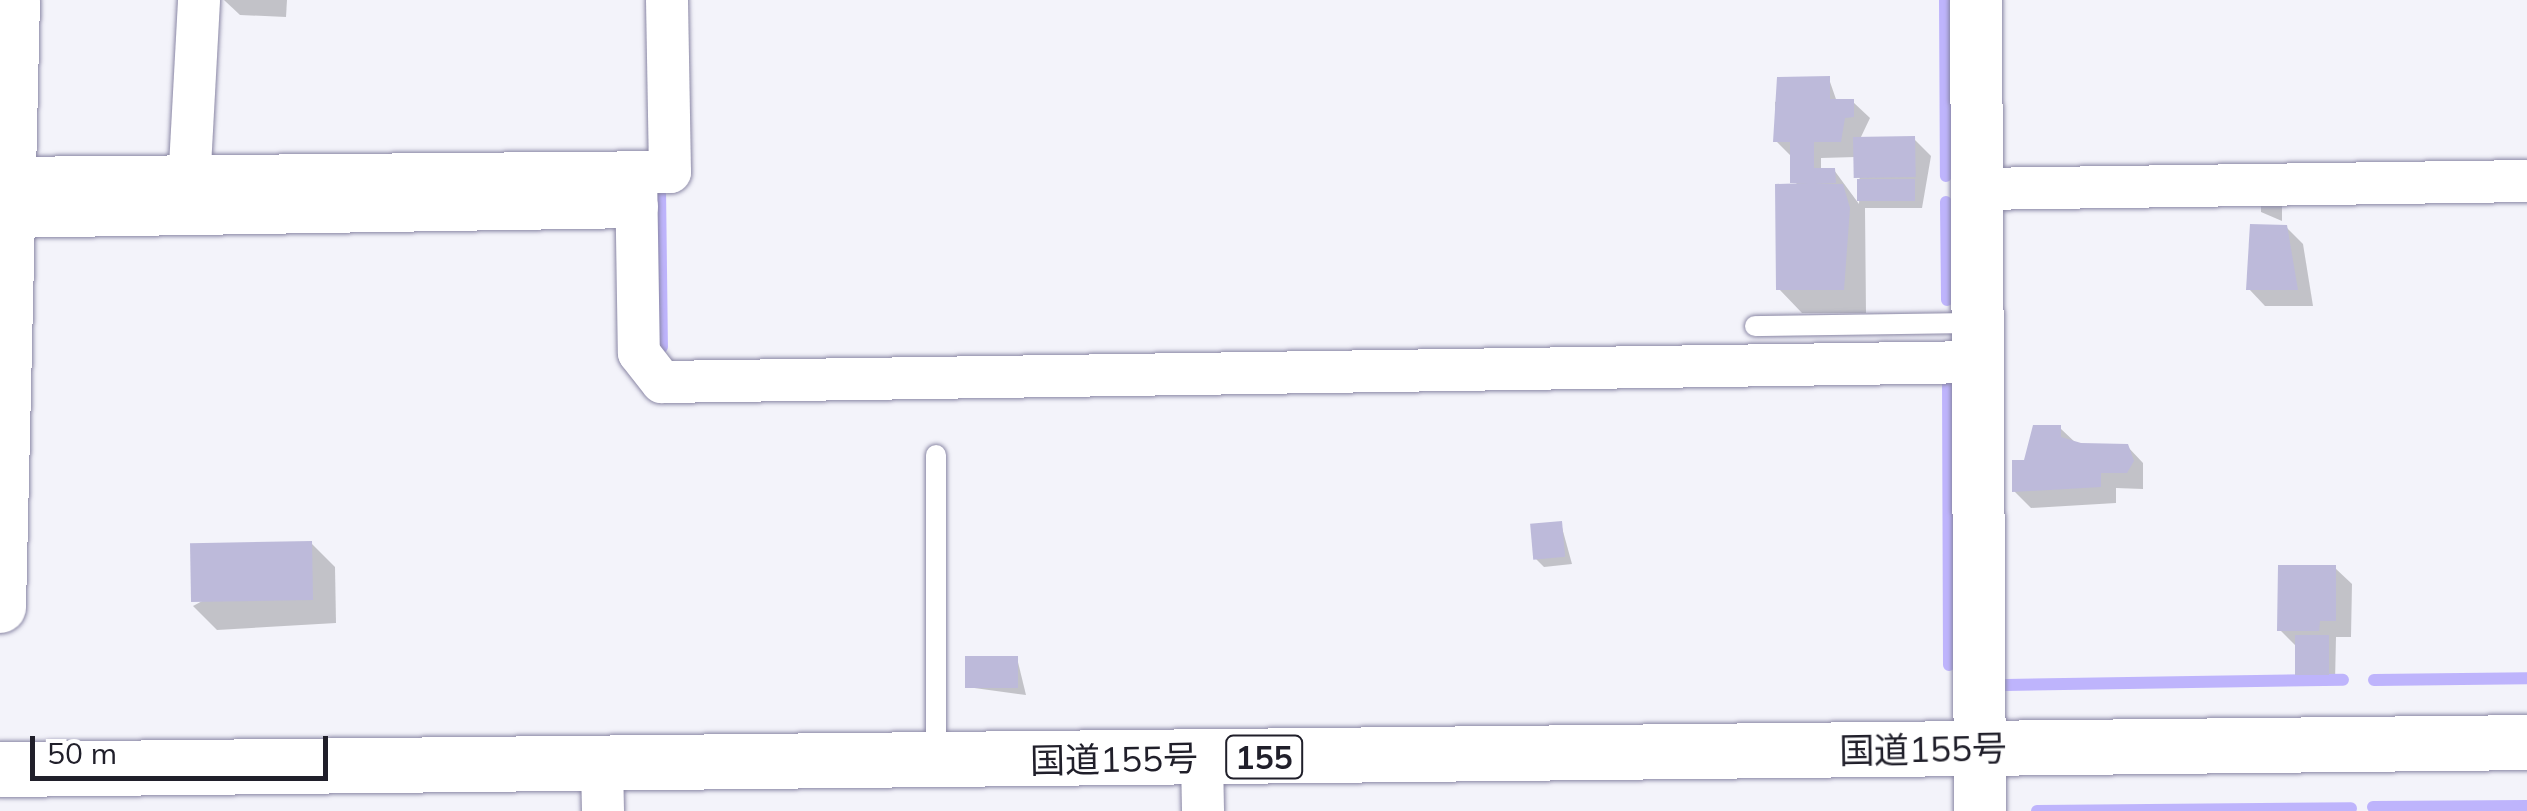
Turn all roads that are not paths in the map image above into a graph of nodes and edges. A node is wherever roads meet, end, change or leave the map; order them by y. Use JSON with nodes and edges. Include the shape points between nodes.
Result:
{"nodes":[{"id":1,"x":14,"y":0,"type":"edge"},
{"id":2,"x":198,"y":0,"type":"edge"},
{"id":3,"x":667,"y":0,"type":"edge"},
{"id":4,"x":1976,"y":0,"type":"edge"},
{"id":5,"x":2527,"y":181,"type":"edge"},
{"id":6,"x":1977,"y":189,"type":"junction"},
{"id":7,"x":636,"y":190,"type":"junction"},
{"id":8,"x":188,"y":195,"type":"junction"},
{"id":9,"x":6,"y":198,"type":"edge"},
{"id":10,"x":1755,"y":326,"type":"dead end"},
{"id":11,"x":1978,"y":343,"type":"junction"},
{"id":12,"x":936,"y":455,"type":"dead end"},
{"id":13,"x":0,"y":607,"type":"edge"},
{"id":14,"x":2527,"y":742,"type":"edge"},
{"id":15,"x":1980,"y":748,"type":"junction"},
{"id":16,"x":1202,"y":758,"type":"junction"},
{"id":17,"x":936,"y":760,"type":"junction"},
{"id":18,"x":0,"y":769,"type":"edge"},
{"id":19,"x":602,"y":787,"type":"edge"},
{"id":20,"x":1202,"y":811,"type":"edge"},
{"id":21,"x":1980,"y":811,"type":"edge"}],
"edges":[{"from":1,"to":9,"type":"street"},
{"from":2,"to":8,"type":"street"},
{"from":3,"to":7,"type":"street","via":[[670,172]]},
{"from":4,"to":6,"type":"street"},
{"from":5,"to":6,"type":"street"},
{"from":6,"to":11,"type":"street"},
{"from":7,"to":8,"type":"street"},
{"from":7,"to":11,"type":"street","via":[[639,353],[662,382]]},
{"from":8,"to":9,"type":"street"},
{"from":9,"to":13,"type":"street"},
{"from":10,"to":11,"type":"lane"},
{"from":11,"to":15,"type":"street"},
{"from":12,"to":17,"type":"lane"},
{"from":14,"to":15,"type":"highway","name":"国道155号","number":"155"},
{"from":15,"to":16,"type":"highway","name":"国道155号","number":"155"},
{"from":15,"to":21,"type":"street"},
{"from":16,"to":17,"type":"highway","name":"国道155号","number":"155"},
{"from":16,"to":20,"type":"street"},
{"from":17,"to":19,"type":"highway","name":"国道155号","number":"155"},
{"from":18,"to":19,"type":"highway","name":"国道155号","number":"155"}]}
